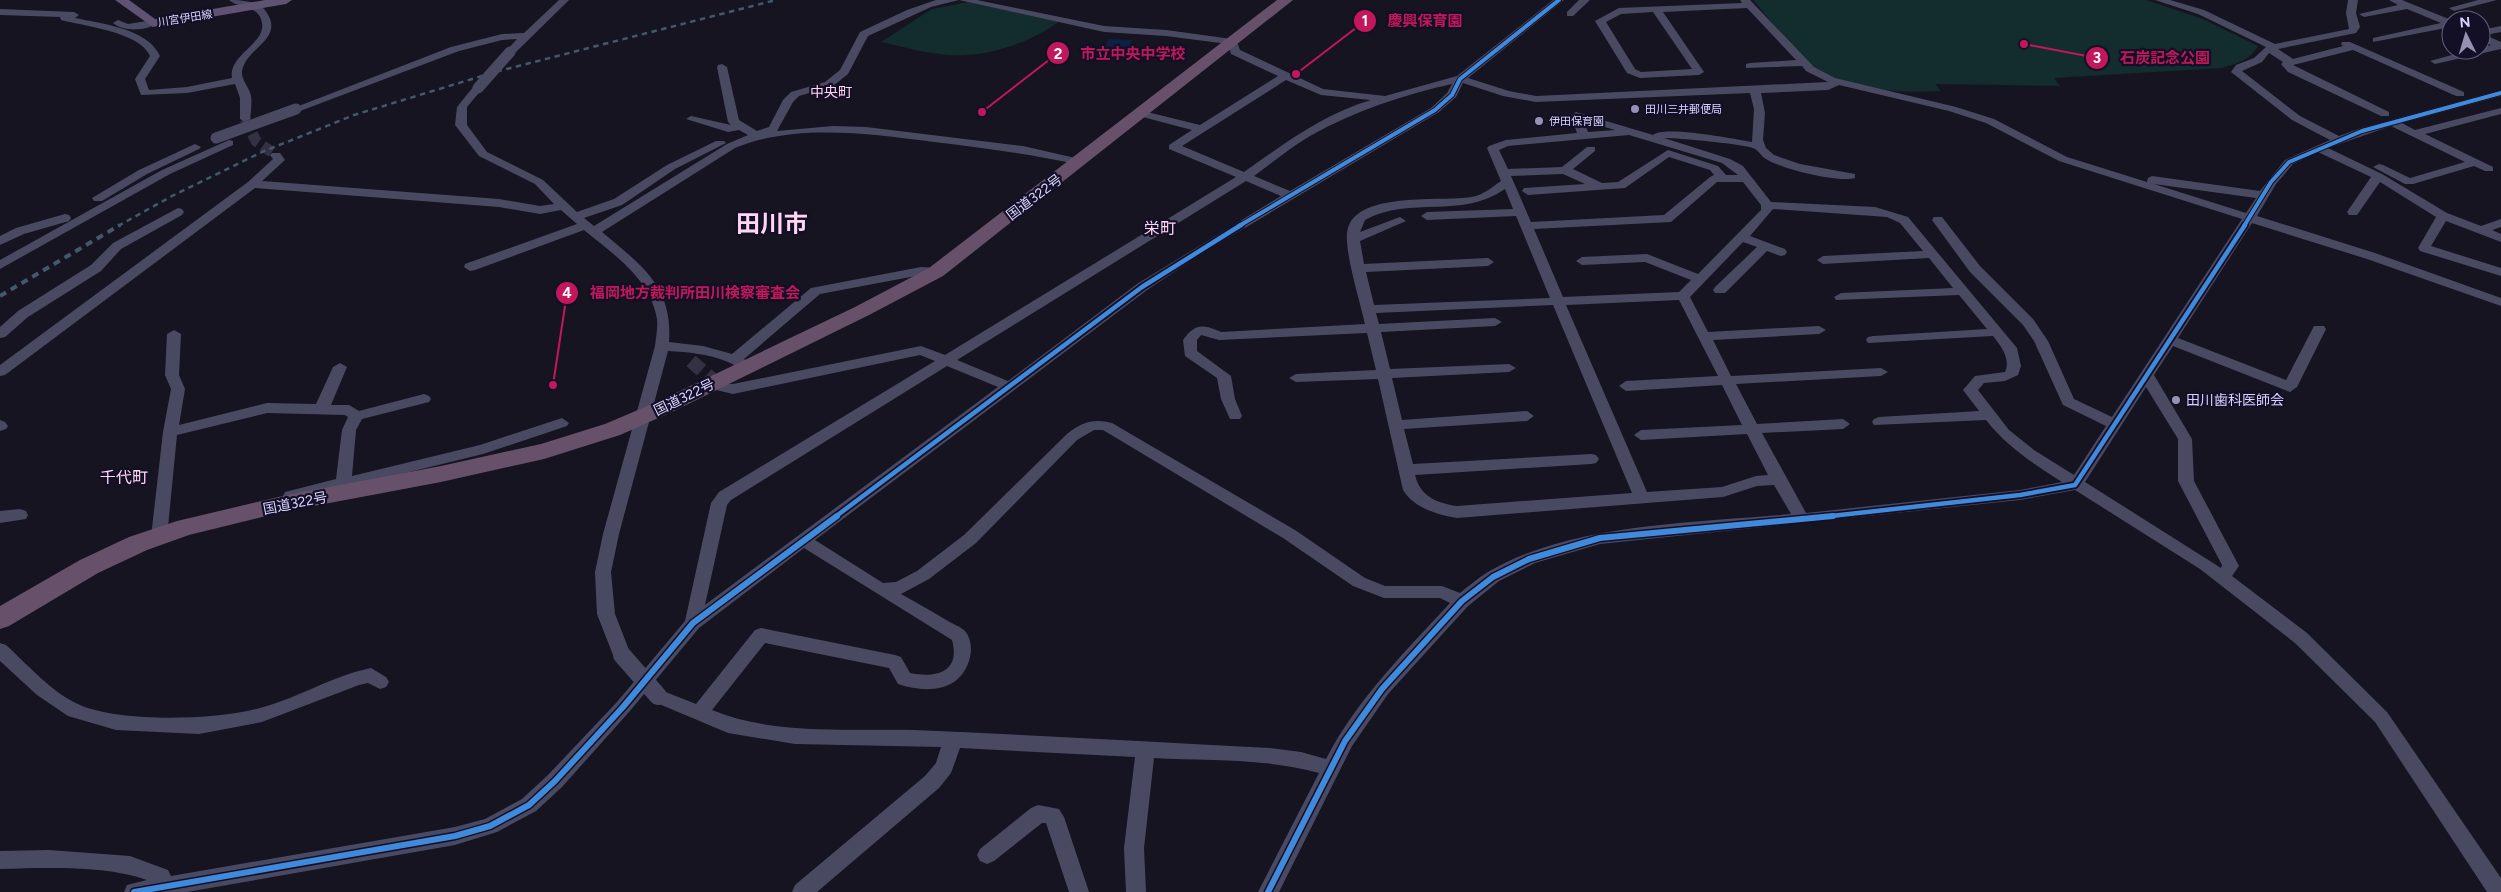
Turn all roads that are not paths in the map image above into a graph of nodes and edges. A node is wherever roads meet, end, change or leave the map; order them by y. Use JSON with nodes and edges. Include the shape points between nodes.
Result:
{"nodes":[{"id":1,"x":122,"y":0,"type":"edge"},
{"id":2,"x":234,"y":0,"type":"edge"},
{"id":3,"x":286,"y":0,"type":"edge"},
{"id":4,"x":563,"y":0,"type":"edge"},
{"id":5,"x":954,"y":0,"type":"edge"},
{"id":6,"x":963,"y":0,"type":"edge"},
{"id":7,"x":1286,"y":0,"type":"edge"},
{"id":8,"x":1559,"y":0,"type":"edge"},
{"id":9,"x":1585,"y":0,"type":"edge"},
{"id":10,"x":2160,"y":0,"type":"edge"},
{"id":11,"x":2353,"y":0,"type":"edge"},
{"id":12,"x":2394,"y":0,"type":"edge"},
{"id":13,"x":2492,"y":0,"type":"edge"},
{"id":14,"x":1749,"y":3,"type":"edge"},
{"id":15,"x":2409,"y":4,"type":"edge"},
{"id":16,"x":256,"y":6,"type":"junction"},
{"id":17,"x":2454,"y":8,"type":"dead end"},
{"id":18,"x":1656,"y":10,"type":"junction"},
{"id":19,"x":0,"y":12,"type":"edge"},
{"id":20,"x":1570,"y":14,"type":"dead end"},
{"id":21,"x":2364,"y":14,"type":"dead end"},
{"id":22,"x":68,"y":16,"type":"junction"},
{"id":23,"x":2441,"y":19,"type":"edge"},
{"id":24,"x":152,"y":23,"type":"junction"},
{"id":25,"x":2441,"y":26,"type":"edge"},
{"id":26,"x":526,"y":36,"type":"junction"},
{"id":27,"x":2377,"y":40,"type":"dead end"},
{"id":28,"x":1232,"y":42,"type":"junction"},
{"id":29,"x":2342,"y":42,"type":"dead end"},
{"id":30,"x":2501,"y":46,"type":"edge"},
{"id":31,"x":2354,"y":47,"type":"junction"},
{"id":32,"x":2272,"y":48,"type":"junction"},
{"id":33,"x":2435,"y":60,"type":"dead end"},
{"id":34,"x":2291,"y":62,"type":"junction"},
{"id":35,"x":1804,"y":64,"type":"junction"},
{"id":36,"x":1750,"y":66,"type":"dead end"},
{"id":37,"x":722,"y":67,"type":"dead end"},
{"id":38,"x":1287,"y":75,"type":"junction"},
{"id":39,"x":1460,"y":79,"type":"junction"},
{"id":40,"x":238,"y":80,"type":"junction"},
{"id":41,"x":1836,"y":82,"type":"junction"},
{"id":42,"x":1755,"y":90,"type":"junction"},
{"id":43,"x":2501,"y":93,"type":"edge"},
{"id":44,"x":2460,"y":94,"type":"dead end"},
{"id":45,"x":1601,"y":97,"type":"junction"},
{"id":46,"x":1385,"y":100,"type":"junction"},
{"id":47,"x":2501,"y":111,"type":"edge"},
{"id":48,"x":302,"y":112,"type":"junction"},
{"id":49,"x":1143,"y":114,"type":"junction"},
{"id":50,"x":1576,"y":115,"type":"junction"},
{"id":51,"x":245,"y":119,"type":"tunnel mouth"},
{"id":52,"x":691,"y":119,"type":"dead end"},
{"id":53,"x":2389,"y":119,"type":"junction"},
{"id":54,"x":740,"y":126,"type":"junction"},
{"id":55,"x":1200,"y":129,"type":"junction"},
{"id":56,"x":1630,"y":131,"type":"junction"},
{"id":57,"x":2415,"y":133,"type":"junction"},
{"id":58,"x":757,"y":136,"type":"junction"},
{"id":59,"x":1584,"y":136,"type":"junction"},
{"id":60,"x":1652,"y":138,"type":"junction"},
{"id":61,"x":2339,"y":140,"type":"junction"},
{"id":62,"x":723,"y":141,"type":"dead end"},
{"id":63,"x":1759,"y":146,"type":"junction"},
{"id":64,"x":2318,"y":148,"type":"junction"},
{"id":65,"x":1591,"y":149,"type":"dead end"},
{"id":66,"x":276,"y":155,"type":"dead end"},
{"id":67,"x":2359,"y":157,"type":"dead end"},
{"id":68,"x":1080,"y":162,"type":"junction"},
{"id":69,"x":2476,"y":162,"type":"junction"},
{"id":70,"x":2489,"y":169,"type":"dead end"},
{"id":71,"x":1565,"y":170,"type":"junction"},
{"id":72,"x":2109,"y":174,"type":"junction"},
{"id":73,"x":1851,"y":176,"type":"dead end"},
{"id":74,"x":2378,"y":176,"type":"junction"},
{"id":75,"x":1245,"y":177,"type":"junction"},
{"id":76,"x":1504,"y":178,"type":"junction"},
{"id":77,"x":1746,"y":178,"type":"junction"},
{"id":78,"x":1723,"y":179,"type":"junction"},
{"id":79,"x":252,"y":184,"type":"junction"},
{"id":80,"x":1600,"y":187,"type":"junction"},
{"id":81,"x":1528,"y":191,"type":"dead end"},
{"id":82,"x":2263,"y":195,"type":"junction"},
{"id":83,"x":1291,"y":196,"type":"junction"},
{"id":84,"x":1767,"y":205,"type":"junction"},
{"id":85,"x":564,"y":206,"type":"junction"},
{"id":86,"x":178,"y":212,"type":"dead end"},
{"id":87,"x":1519,"y":212,"type":"junction"},
{"id":88,"x":2353,"y":212,"type":"dead end"},
{"id":89,"x":1427,"y":216,"type":"dead end"},
{"id":90,"x":2443,"y":216,"type":"junction"},
{"id":91,"x":2250,"y":217,"type":"junction"},
{"id":92,"x":65,"y":218,"type":"junction"},
{"id":93,"x":1938,"y":220,"type":"dead end"},
{"id":94,"x":1400,"y":221,"type":"dead end"},
{"id":95,"x":2501,"y":223,"type":"edge"},
{"id":96,"x":586,"y":224,"type":"junction"},
{"id":97,"x":1525,"y":226,"type":"junction"},
{"id":98,"x":2481,"y":230,"type":"junction"},
{"id":99,"x":1742,"y":237,"type":"junction"},
{"id":100,"x":40,"y":238,"type":"junction"},
{"id":101,"x":2501,"y":238,"type":"edge"},
{"id":102,"x":4,"y":239,"type":"edge"},
{"id":103,"x":1354,"y":239,"type":"junction"},
{"id":104,"x":1765,"y":246,"type":"junction"},
{"id":105,"x":1781,"y":252,"type":"dead end"},
{"id":106,"x":1932,"y":254,"type":"junction"},
{"id":107,"x":0,"y":256,"type":"edge"},
{"id":108,"x":1822,"y":260,"type":"dead end"},
{"id":109,"x":1582,"y":261,"type":"dead end"},
{"id":110,"x":1488,"y":262,"type":"dead end"},
{"id":111,"x":0,"y":265,"type":"edge"},
{"id":112,"x":470,"y":267,"type":"dead end"},
{"id":113,"x":1359,"y":268,"type":"junction"},
{"id":114,"x":936,"y":272,"type":"junction"},
{"id":115,"x":2501,"y":272,"type":"edge"},
{"id":116,"x":1700,"y":279,"type":"junction"},
{"id":117,"x":1720,"y":290,"type":"dead end"},
{"id":118,"x":1963,"y":291,"type":"junction"},
{"id":119,"x":1683,"y":296,"type":"junction"},
{"id":120,"x":1841,"y":297,"type":"dead end"},
{"id":121,"x":1559,"y":301,"type":"junction"},
{"id":122,"x":2501,"y":302,"type":"edge"},
{"id":123,"x":1368,"y":309,"type":"junction"},
{"id":124,"x":1495,"y":322,"type":"dead end"},
{"id":125,"x":1372,"y":328,"type":"junction"},
{"id":126,"x":2319,"y":329,"type":"dead end"},
{"id":127,"x":1819,"y":330,"type":"dead end"},
{"id":128,"x":1997,"y":332,"type":"junction"},
{"id":129,"x":0,"y":334,"type":"edge"},
{"id":130,"x":174,"y":334,"type":"dead end"},
{"id":131,"x":1704,"y":336,"type":"junction"},
{"id":132,"x":1873,"y":340,"type":"dead end"},
{"id":133,"x":2169,"y":340,"type":"junction"},
{"id":134,"x":662,"y":346,"type":"junction"},
{"id":135,"x":946,"y":360,"type":"junction"},
{"id":136,"x":740,"y":363,"type":"junction"},
{"id":137,"x":340,"y":367,"type":"dead end"},
{"id":138,"x":1510,"y":368,"type":"dead end"},
{"id":139,"x":0,"y":372,"type":"edge"},
{"id":140,"x":1881,"y":372,"type":"dead end"},
{"id":141,"x":1383,"y":374,"type":"junction"},
{"id":142,"x":2146,"y":374,"type":"junction"},
{"id":143,"x":1296,"y":378,"type":"dead end"},
{"id":144,"x":1727,"y":380,"type":"junction"},
{"id":145,"x":1008,"y":386,"type":"junction"},
{"id":146,"x":1626,"y":386,"type":"dead end"},
{"id":147,"x":721,"y":387,"type":"tunnel mouth"},
{"id":148,"x":424,"y":399,"type":"dead end"},
{"id":149,"x":321,"y":410,"type":"junction"},
{"id":150,"x":1990,"y":415,"type":"junction"},
{"id":151,"x":356,"y":416,"type":"junction"},
{"id":152,"x":643,"y":416,"type":"junction"},
{"id":153,"x":1235,"y":416,"type":"dead end"},
{"id":154,"x":1526,"y":416,"type":"dead end"},
{"id":155,"x":1879,"y":422,"type":"dead end"},
{"id":156,"x":562,"y":423,"type":"dead end"},
{"id":157,"x":1396,"y":424,"type":"junction"},
{"id":158,"x":1843,"y":424,"type":"dead end"},
{"id":159,"x":2114,"y":424,"type":"junction"},
{"id":160,"x":1752,"y":429,"type":"junction"},
{"id":161,"x":170,"y":432,"type":"junction"},
{"id":162,"x":1641,"y":435,"type":"dead end"},
{"id":163,"x":1591,"y":459,"type":"dead end"},
{"id":164,"x":1407,"y":470,"type":"junction"},
{"id":165,"x":1778,"y":479,"type":"junction"},
{"id":166,"x":343,"y":483,"type":"junction"},
{"id":167,"x":2075,"y":485,"type":"junction"},
{"id":168,"x":1642,"y":499,"type":"junction"},
{"id":169,"x":290,"y":504,"type":"junction"},
{"id":170,"x":20,"y":515,"type":"dead end"},
{"id":171,"x":0,"y":517,"type":"edge"},
{"id":172,"x":1802,"y":519,"type":"junction"},
{"id":173,"x":160,"y":537,"type":"junction"},
{"id":174,"x":803,"y":540,"type":"junction"},
{"id":175,"x":2222,"y":578,"type":"junction"},
{"id":176,"x":880,"y":589,"type":"junction"},
{"id":177,"x":1462,"y":601,"type":"junction"},
{"id":178,"x":0,"y":619,"type":"edge"},
{"id":179,"x":693,"y":622,"type":"junction"},
{"id":180,"x":0,"y":650,"type":"edge"},
{"id":181,"x":380,"y":682,"type":"dead end"},
{"id":182,"x":699,"y":713,"type":"junction"},
{"id":183,"x":953,"y":740,"type":"junction"},
{"id":184,"x":1145,"y":750,"type":"junction"},
{"id":185,"x":1331,"y":769,"type":"junction"},
{"id":186,"x":987,"y":855,"type":"dead end"},
{"id":187,"x":0,"y":860,"type":"edge"},
{"id":188,"x":165,"y":886,"type":"junction"},
{"id":189,"x":134,"y":892,"type":"edge"},
{"id":190,"x":802,"y":892,"type":"edge"},
{"id":191,"x":1079,"y":892,"type":"edge"},
{"id":192,"x":1136,"y":892,"type":"edge"},
{"id":193,"x":1268,"y":892,"type":"edge"},
{"id":194,"x":2499,"y":892,"type":"edge"}],
"edges":[{"from":1,"to":24,"type":"main road","name":"川宮伊田線"},
{"from":2,"to":16,"type":"street"},
{"from":3,"to":16,"type":"main road","name":"川宮伊田線"},
{"from":4,"to":26,"type":"street"},
{"from":5,"to":58,"type":"street","via":[[929,4],[864,34],[844,72],[829,84],[795,94],[788,100],[773,129]]},
{"from":6,"to":28,"type":"street","via":[[1104,29],[1166,32]]},
{"from":7,"to":28,"type":"highway","name":"国道322号"},
{"from":8,"to":39,"type":"street"},
{"from":9,"to":20,"type":"street"},
{"from":10,"to":32,"type":"street","via":[[2200,12]]},
{"from":11,"to":32,"type":"street","via":[[2353,31]]},
{"from":12,"to":15,"type":"street"},
{"from":13,"to":17,"type":"street"},
{"from":14,"to":18,"type":"street"},
{"from":14,"to":35,"type":"street"},
{"from":15,"to":21,"type":"street"},
{"from":15,"to":23,"type":"street"},
{"from":16,"to":24,"type":"main road","name":"川宮伊田線"},
{"from":16,"to":40,"type":"street","via":[[268,22],[267,32],[241,61]]},
{"from":18,"to":18,"type":"street","via":[[1619,11],[1600,21],[1631,71],[1640,75],[1699,72]]},
{"from":19,"to":22,"type":"street"},
{"from":22,"to":24,"type":"street","via":[[101,16],[127,27]]},
{"from":22,"to":40,"type":"street","via":[[64,18],[129,34],[148,44],[155,56],[140,79],[145,94]]},
{"from":25,"to":27,"type":"street"},
{"from":26,"to":48,"type":"street"},
{"from":26,"to":85,"type":"street","bridge":true,"via":[[462,107],[461,125],[483,154],[539,182]]},
{"from":28,"to":38,"type":"street","via":[[1235,52]]},
{"from":28,"to":49,"type":"highway","name":"国道322号"},
{"from":29,"to":31,"type":"street"},
{"from":30,"to":33,"type":"street"},
{"from":31,"to":34,"type":"street"},
{"from":31,"to":44,"type":"street"},
{"from":32,"to":34,"type":"street"},
{"from":32,"to":61,"type":"street","via":[[2236,72],[2296,118]]},
{"from":34,"to":53,"type":"street","via":[[2286,64],[2292,70]]},
{"from":35,"to":36,"type":"street"},
{"from":35,"to":41,"type":"street"},
{"from":37,"to":54,"type":"street","via":[[734,122]]},
{"from":38,"to":46,"type":"street","via":[[1321,92]]},
{"from":38,"to":55,"type":"street"},
{"from":39,"to":45,"type":"street","via":[[1526,99]]},
{"from":39,"to":46,"type":"street"},
{"from":39,"to":83,"type":"street","via":[[1452,95],[1435,110]]},
{"from":40,"to":51,"type":"street","via":[[245,96]]},
{"from":41,"to":42,"type":"street","via":[[1828,87]]},
{"from":41,"to":72,"type":"street","via":[[1980,118],[2063,159]]},
{"from":42,"to":45,"type":"street"},
{"from":42,"to":63,"type":"street","via":[[1759,109]]},
{"from":43,"to":53,"type":"street"},
{"from":45,"to":50,"type":"street","via":[[1603,101]]},
{"from":46,"to":75,"type":"street","via":[[1336,117],[1304,135]]},
{"from":47,"to":57,"type":"street"},
{"from":48,"to":92,"type":"street","bridge":true,"via":[[216,138],[143,172]]},
{"from":48,"to":100,"type":"street","via":[[166,172]]},
{"from":49,"to":55,"type":"street"},
{"from":49,"to":68,"type":"highway","name":"国道322号"},
{"from":50,"to":56,"type":"street"},
{"from":50,"to":59,"type":"street"},
{"from":52,"to":54,"type":"street","via":[[728,129]]},
{"from":53,"to":57,"type":"street"},
{"from":53,"to":61,"type":"street"},
{"from":54,"to":58,"type":"street"},
{"from":55,"to":75,"type":"street","via":[[1174,147]]},
{"from":56,"to":59,"type":"street"},
{"from":56,"to":60,"type":"street"},
{"from":57,"to":69,"type":"street"},
{"from":58,"to":68,"type":"street","via":[[832,129],[866,130],[1023,149]]},
{"from":58,"to":96,"type":"street","via":[[731,146]]},
{"from":59,"to":76,"type":"street","via":[[1506,143],[1493,148]]},
{"from":60,"to":63,"type":"street","via":[[1680,135]]},
{"from":60,"to":77,"type":"street","via":[[1726,161],[1739,168]]},
{"from":61,"to":64,"type":"street"},
{"from":62,"to":96,"type":"street","via":[[671,167]]},
{"from":63,"to":73,"type":"street","via":[[1784,164]]},
{"from":64,"to":74,"type":"street"},
{"from":64,"to":82,"type":"street","via":[[2289,162],[2270,182]]},
{"from":65,"to":71,"type":"street"},
{"from":66,"to":79,"type":"street","via":[[279,160]]},
{"from":67,"to":69,"type":"street","via":[[2409,182]]},
{"from":68,"to":114,"type":"highway","name":"国道322号"},
{"from":69,"to":70,"type":"street"},
{"from":71,"to":76,"type":"street"},
{"from":71,"to":80,"type":"street"},
{"from":72,"to":82,"type":"street"},
{"from":72,"to":91,"type":"street"},
{"from":74,"to":88,"type":"street"},
{"from":74,"to":90,"type":"street"},
{"from":75,"to":83,"type":"street"},
{"from":75,"to":135,"type":"street"},
{"from":76,"to":87,"type":"street"},
{"from":76,"to":103,"type":"street","via":[[1494,192],[1472,201],[1399,205],[1374,210],[1354,227]]},
{"from":77,"to":78,"type":"street"},
{"from":77,"to":84,"type":"street"},
{"from":78,"to":80,"type":"street","via":[[1714,168],[1668,153],[1621,185]]},
{"from":78,"to":97,"type":"street","via":[[1714,179],[1667,219]]},
{"from":79,"to":85,"type":"street","via":[[499,203],[540,210]]},
{"from":79,"to":139,"type":"street"},
{"from":80,"to":81,"type":"street"},
{"from":82,"to":91,"type":"street"},
{"from":83,"to":145,"type":"street","via":[[1202,248],[1142,288]]},
{"from":84,"to":99,"type":"street","via":[[1767,211]]},
{"from":84,"to":106,"type":"street","via":[[1890,214],[1904,220]]},
{"from":85,"to":96,"type":"street"},
{"from":86,"to":129,"type":"street","via":[[117,246],[96,268],[23,314]]},
{"from":87,"to":89,"type":"street"},
{"from":87,"to":97,"type":"street"},
{"from":90,"to":98,"type":"street"},
{"from":90,"to":115,"type":"street","via":[[2424,248]]},
{"from":91,"to":122,"type":"street"},
{"from":91,"to":133,"type":"street"},
{"from":92,"to":100,"type":"street"},
{"from":92,"to":102,"type":"street"},
{"from":93,"to":159,"type":"street","via":[[1975,269],[2028,322],[2041,341],[2068,402]]},
{"from":94,"to":103,"type":"street"},
{"from":95,"to":98,"type":"street"},
{"from":96,"to":112,"type":"street"},
{"from":96,"to":134,"type":"street","via":[[636,267],[656,294],[664,320]]},
{"from":97,"to":121,"type":"street"},
{"from":98,"to":101,"type":"street"},
{"from":99,"to":104,"type":"street"},
{"from":99,"to":116,"type":"street"},
{"from":100,"to":102,"type":"street"},
{"from":100,"to":107,"type":"street"},
{"from":100,"to":111,"type":"street"},
{"from":103,"to":113,"type":"street"},
{"from":104,"to":105,"type":"street"},
{"from":104,"to":117,"type":"street"},
{"from":106,"to":108,"type":"street"},
{"from":106,"to":118,"type":"street"},
{"from":109,"to":116,"type":"street","via":[[1646,258]]},
{"from":110,"to":113,"type":"street"},
{"from":113,"to":123,"type":"street"},
{"from":114,"to":136,"type":"highway","name":"国道322号","via":[[890,298]]},
{"from":114,"to":136,"type":"street","via":[[921,271],[816,291]]},
{"from":116,"to":119,"type":"street"},
{"from":118,"to":120,"type":"street"},
{"from":118,"to":128,"type":"street"},
{"from":119,"to":121,"type":"street"},
{"from":119,"to":131,"type":"street"},
{"from":121,"to":123,"type":"street"},
{"from":121,"to":168,"type":"street"},
{"from":123,"to":125,"type":"street"},
{"from":124,"to":125,"type":"street"},
{"from":125,"to":141,"type":"street"},
{"from":125,"to":153,"type":"street","via":[[1218,336],[1197,331],[1190,340],[1190,353],[1224,376]]},
{"from":126,"to":133,"type":"street","via":[[2290,387]]},
{"from":127,"to":131,"type":"street"},
{"from":128,"to":132,"type":"street"},
{"from":128,"to":150,"type":"street","via":[[2010,348],[2017,366],[2008,376],[1980,379],[1970,390]]},
{"from":130,"to":161,"type":"street","via":[[172,375],[178,389]]},
{"from":131,"to":144,"type":"street"},
{"from":133,"to":142,"type":"street"},
{"from":134,"to":136,"type":"street","via":[[689,355]]},
{"from":134,"to":152,"type":"street"},
{"from":135,"to":145,"type":"street"},
{"from":135,"to":147,"type":"street","via":[[921,350],[733,389]]},
{"from":135,"to":179,"type":"street","via":[[725,496],[719,503]]},
{"from":136,"to":152,"type":"highway","name":"国道322号"},
{"from":137,"to":149,"type":"street"},
{"from":138,"to":141,"type":"street"},
{"from":140,"to":144,"type":"street"},
{"from":141,"to":143,"type":"street"},
{"from":141,"to":157,"type":"street"},
{"from":142,"to":159,"type":"street"},
{"from":142,"to":175,"type":"street","via":[[2185,440],[2186,481],[2231,566]]},
{"from":144,"to":146,"type":"street"},
{"from":144,"to":160,"type":"street"},
{"from":145,"to":174,"type":"street"},
{"from":148,"to":151,"type":"street"},
{"from":149,"to":151,"type":"street","via":[[349,410]]},
{"from":149,"to":161,"type":"street","via":[[267,408]]},
{"from":150,"to":155,"type":"street"},
{"from":150,"to":167,"type":"street","via":[[2029,454]]},
{"from":151,"to":166,"type":"street","via":[[349,430]]},
{"from":152,"to":169,"type":"highway","name":"国道322号","via":[[595,436],[495,463]]},
{"from":152,"to":182,"type":"street","bridge":true,"via":[[603,572],[606,614],[622,655],[658,696]]},
{"from":154,"to":157,"type":"street"},
{"from":156,"to":166,"type":"street","via":[[483,449]]},
{"from":157,"to":164,"type":"street"},
{"from":158,"to":160,"type":"street"},
{"from":159,"to":167,"type":"street"},
{"from":160,"to":162,"type":"street"},
{"from":160,"to":165,"type":"street"},
{"from":161,"to":173,"type":"street"},
{"from":163,"to":164,"type":"street"},
{"from":164,"to":168,"type":"street","via":[[1411,490],[1421,500],[1444,511]]},
{"from":165,"to":168,"type":"street","via":[[1756,481],[1723,492]]},
{"from":165,"to":172,"type":"street"},
{"from":166,"to":169,"type":"street","via":[[291,495]]},
{"from":167,"to":172,"type":"street","via":[[2020,495]]},
{"from":167,"to":175,"type":"street"},
{"from":169,"to":173,"type":"highway","name":"国道322号","via":[[183,527]]},
{"from":170,"to":171,"type":"street"},
{"from":172,"to":177,"type":"street","via":[[1600,538],[1528,559],[1493,577]]},
{"from":173,"to":178,"type":"highway","name":"国道322号","via":[[76,574]]},
{"from":174,"to":176,"type":"street"},
{"from":174,"to":179,"type":"street"},
{"from":175,"to":194,"type":"street","via":[[2301,638],[2381,717]]},
{"from":176,"to":177,"type":"street","via":[[899,588],[970,539],[1072,437],[1083,428],[1098,424],[1107,426],[1289,534],[1359,582],[1384,592],[1442,592]]},
{"from":176,"to":182,"type":"street","via":[[958,636],[964,647],[958,671],[950,678],[938,682],[904,679],[895,662],[761,635]]},
{"from":177,"to":185,"type":"street","via":[[1382,689],[1345,741]]},
{"from":179,"to":188,"type":"street","via":[[623,707],[555,781],[529,805],[490,826],[446,838]]},
{"from":180,"to":181,"type":"street","via":[[43,690],[74,711],[116,722],[199,726],[262,715],[357,678],[371,676]]},
{"from":182,"to":183,"type":"street","via":[[728,726],[795,736]]},
{"from":183,"to":184,"type":"street"},
{"from":183,"to":190,"type":"street","via":[[944,767],[932,782]]},
{"from":184,"to":185,"type":"street","via":[[1270,756],[1301,760]]},
{"from":184,"to":192,"type":"street","via":[[1134,848]]},
{"from":185,"to":193,"type":"street"},
{"from":186,"to":191,"type":"street","via":[[1038,814],[1052,815]]},
{"from":187,"to":188,"type":"street","via":[[49,859],[130,865],[161,876]]},
{"from":188,"to":189,"type":"street"}]}
